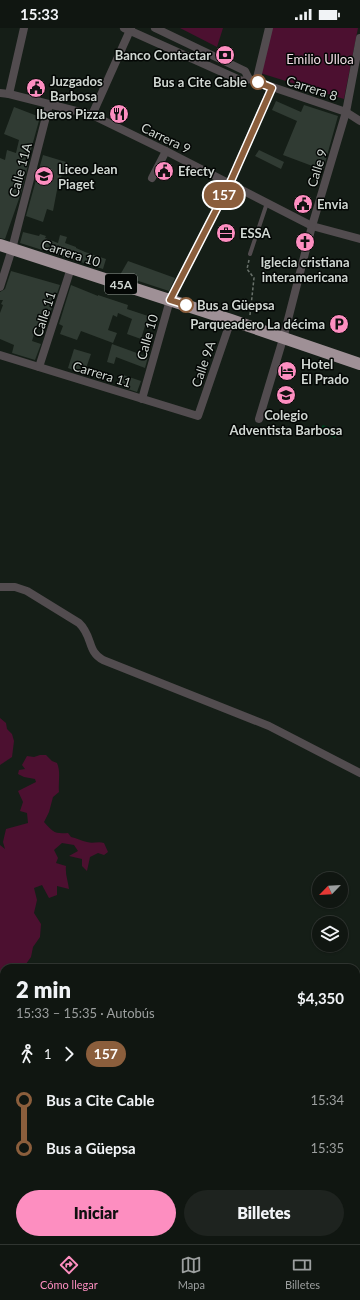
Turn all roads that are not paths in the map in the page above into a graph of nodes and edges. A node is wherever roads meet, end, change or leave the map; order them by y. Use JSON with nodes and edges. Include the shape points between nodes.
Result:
{"nodes":[{"id":1,"x":24,"y":28,"type":"edge"},
{"id":2,"x":155,"y":28,"type":"edge"},
{"id":3,"x":269,"y":28,"type":"edge"},
{"id":4,"x":129,"y":29,"type":"edge"},
{"id":5,"x":360,"y":38,"type":"edge"},
{"id":6,"x":252,"y":80,"type":"junction"},
{"id":7,"x":272,"y":88,"type":"junction"},
{"id":8,"x":4,"y":94,"type":"edge"},
{"id":9,"x":49,"y":105,"type":"junction"},
{"id":10,"x":346,"y":112,"type":"junction"},
{"id":11,"x":360,"y":112,"type":"edge"},
{"id":12,"x":92,"y":115,"type":"junction"},
{"id":13,"x":360,"y":121,"type":"edge"},
{"id":14,"x":166,"y":151,"type":"junction"},
{"id":15,"x":152,"y":178,"type":"dead end"},
{"id":16,"x":230,"y":183,"type":"junction"},
{"id":17,"x":267,"y":202,"type":"junction"},
{"id":18,"x":312,"y":226,"type":"junction"},
{"id":19,"x":360,"y":239,"type":"edge"},
{"id":20,"x":6,"y":247,"type":"edge"},
{"id":21,"x":250,"y":254,"type":"road end"},
{"id":22,"x":71,"y":268,"type":"junction"},
{"id":23,"x":0,"y":288,"type":"edge"},
{"id":24,"x":170,"y":300,"type":"junction"},
{"id":25,"x":231,"y":320,"type":"junction"},
{"id":26,"x":283,"y":339,"type":"junction"},
{"id":27,"x":0,"y":355,"type":"edge"},
{"id":28,"x":360,"y":364,"type":"edge"},
{"id":29,"x":39,"y":367,"type":"junction"},
{"id":30,"x":142,"y":399,"type":"junction"},
{"id":31,"x":198,"y":416,"type":"joint"},
{"id":32,"x":259,"y":419,"type":"dead end"},
{"id":33,"x":0,"y":587,"type":"edge"},
{"id":34,"x":360,"y":773,"type":"edge"}],
"edges":[{"from":1,"to":8,"type":"street"},
{"from":2,"to":6,"type":"street","name":"Carrera 8","via":[[246,71]]},
{"from":3,"to":6,"type":"street"},
{"from":4,"to":6,"type":"street","name":"Carrera 8","via":[[242,81]]},
{"from":4,"to":12,"type":"street"},
{"from":5,"to":10,"type":"street","name":"Calle 9"},
{"from":6,"to":7,"type":"street","name":"Carrera 8"},
{"from":7,"to":10,"type":"street","name":"Carrera 8"},
{"from":7,"to":16,"type":"street","name":"Calle 10"},
{"from":8,"to":9,"type":"street","name":"Carrera 9"},
{"from":9,"to":12,"type":"street","name":"Carrera 9"},
{"from":9,"to":20,"type":"street","name":"Calle 11A"},
{"from":10,"to":11,"type":"street","name":"Carrera 8"},
{"from":10,"to":13,"type":"street","name":"Carrera 8"},
{"from":10,"to":18,"type":"street","name":"Calle 9"},
{"from":12,"to":14,"type":"street","name":"Carrera 9"},
{"from":14,"to":15,"type":"street"},
{"from":14,"to":16,"type":"street","name":"Carrera 9"},
{"from":16,"to":17,"type":"street","name":"Carrera 9"},
{"from":16,"to":24,"type":"street","name":"Calle 10"},
{"from":17,"to":18,"type":"street","name":"Carrera 9"},
{"from":17,"to":21,"type":"lane"},
{"from":18,"to":19,"type":"street","name":"Carrera 9"},
{"from":18,"to":26,"type":"street","name":"Calle 9"},
{"from":20,"to":22,"type":"highway","name":"Carrera 10","number":"45A"},
{"from":20,"to":23,"type":"street","name":"Calle 11A"},
{"from":22,"to":24,"type":"highway","name":"Carrera 10","number":"45A"},
{"from":22,"to":29,"type":"street","name":"Calle 11"},
{"from":24,"to":25,"type":"highway","name":"Carrera 10","number":"45A"},
{"from":24,"to":30,"type":"street","name":"Calle 10"},
{"from":25,"to":26,"type":"highway","name":"Carrera 10","number":"45A"},
{"from":25,"to":31,"type":"street","name":"Calle 9A"},
{"from":26,"to":28,"type":"highway","name":"Carrera 10","number":"45A"},
{"from":26,"to":32,"type":"street","name":"Calle 9"},
{"from":27,"to":29,"type":"street","name":"Carrera 11"},
{"from":29,"to":30,"type":"street","name":"Carrera 11"},
{"from":30,"to":31,"type":"street","name":"Carrera 11"},
{"from":33,"to":34,"type":"street","via":[[15,587],[27,591],[79,623],[85,628],[97,657],[269,726]]}]}
